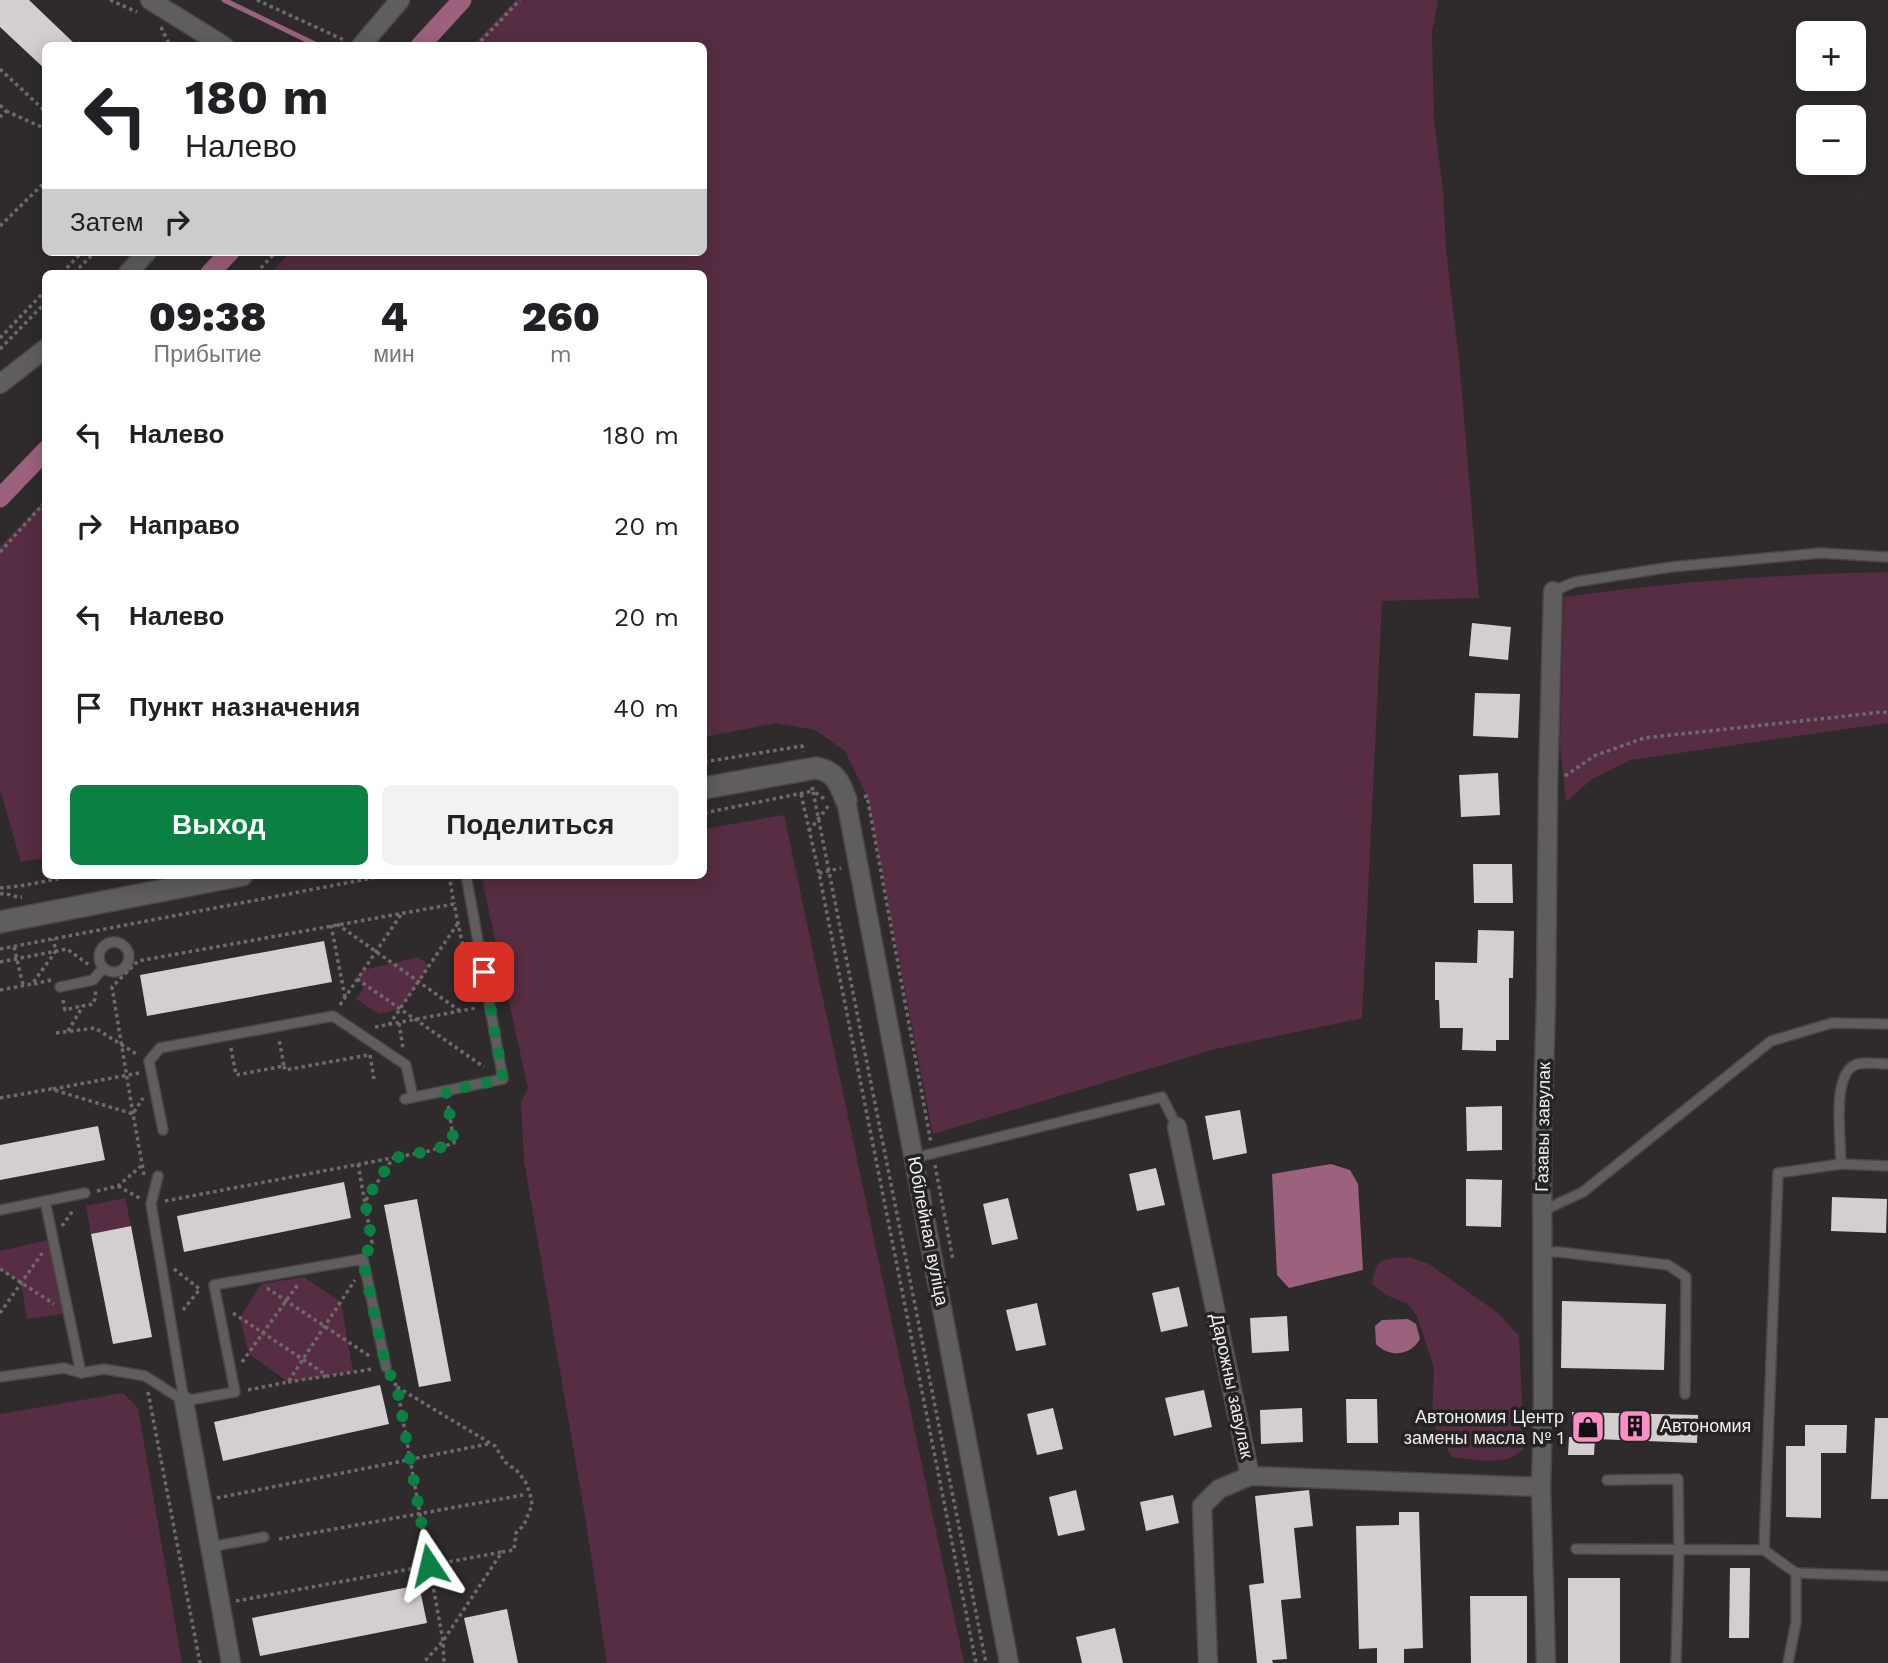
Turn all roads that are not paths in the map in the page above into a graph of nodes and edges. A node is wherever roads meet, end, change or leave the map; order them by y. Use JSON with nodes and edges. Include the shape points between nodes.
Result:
{"nodes":[{"id":1,"x":150,"y":0,"type":"edge"},
{"id":2,"x":400,"y":0,"type":"edge"},
{"id":3,"x":218,"y":42,"type":"edge"},
{"id":4,"x":353,"y":42,"type":"edge"},
{"id":5,"x":143,"y":256,"type":"edge"},
{"id":6,"x":131,"y":270,"type":"edge"},
{"id":7,"x":42,"y":351,"type":"edge"},
{"id":8,"x":0,"y":384,"type":"edge"},
{"id":9,"x":1888,"y":557,"type":"edge"},
{"id":10,"x":1553,"y":591,"type":"joint"},
{"id":11,"x":707,"y":787,"type":"edge"},
{"id":12,"x":848,"y":800,"type":"joint"},
{"id":13,"x":221,"y":879,"type":"edge"},
{"id":14,"x":467,"y":879,"type":"edge"},
{"id":15,"x":0,"y":922,"type":"edge"},
{"id":16,"x":103,"y":968,"type":"junction"},
{"id":17,"x":60,"y":987,"type":"dead end"},
{"id":18,"x":1888,"y":1024,"type":"edge"},
{"id":19,"x":1888,"y":1064,"type":"edge"},
{"id":20,"x":1177,"y":1127,"type":"joint"},
{"id":21,"x":163,"y":1130,"type":"dead end"},
{"id":22,"x":914,"y":1158,"type":"junction"},
{"id":23,"x":1841,"y":1164,"type":"junction"},
{"id":24,"x":1888,"y":1166,"type":"edge"},
{"id":25,"x":158,"y":1176,"type":"dead end"},
{"id":26,"x":85,"y":1193,"type":"road end"},
{"id":27,"x":45,"y":1201,"type":"junction"},
{"id":28,"x":0,"y":1210,"type":"edge"},
{"id":29,"x":1542,"y":1211,"type":"junction"},
{"id":30,"x":1542,"y":1252,"type":"junction"},
{"id":31,"x":386,"y":1367,"type":"road end"},
{"id":32,"x":81,"y":1373,"type":"junction"},
{"id":33,"x":0,"y":1377,"type":"edge"},
{"id":34,"x":1685,"y":1394,"type":"dead end"},
{"id":35,"x":184,"y":1401,"type":"junction"},
{"id":36,"x":1250,"y":1476,"type":"junction"},
{"id":37,"x":1607,"y":1480,"type":"dead end"},
{"id":38,"x":1541,"y":1486,"type":"junction"},
{"id":39,"x":264,"y":1538,"type":"dead end"},
{"id":40,"x":210,"y":1547,"type":"junction"},
{"id":41,"x":1576,"y":1549,"type":"dead end"},
{"id":42,"x":1679,"y":1549,"type":"junction"},
{"id":43,"x":1764,"y":1550,"type":"junction"},
{"id":44,"x":1796,"y":1573,"type":"junction"},
{"id":45,"x":1888,"y":1576,"type":"edge"},
{"id":46,"x":231,"y":1663,"type":"edge"},
{"id":47,"x":1009,"y":1663,"type":"edge"},
{"id":48,"x":1208,"y":1663,"type":"edge"},
{"id":49,"x":1546,"y":1663,"type":"edge"},
{"id":50,"x":1676,"y":1663,"type":"edge"},
{"id":51,"x":1788,"y":1663,"type":"edge"}],
"edges":[{"from":1,"to":3,"type":"street"},
{"from":2,"to":4,"type":"street"},
{"from":5,"to":6,"type":"street"},
{"from":7,"to":8,"type":"street"},
{"from":9,"to":10,"type":"lane","via":[[1820,553],[1671,567],[1575,582]]},
{"from":10,"to":29,"type":"street","name":"Газавы завулак"},
{"from":11,"to":12,"type":"street","via":[[816,768],[834,775]]},
{"from":12,"to":22,"type":"street","name":"Юбілейная вуліца"},
{"from":13,"to":15,"type":"street"},
{"from":14,"to":21,"type":"lane","via":[[503,1079],[409,1098],[406,1065],[333,1016],[159,1048],[150,1066]]},
{"from":16,"to":16,"type":"lane","via":[[121,970],[133,952],[108,943],[100,949],[98,959]]},
{"from":16,"to":17,"type":"lane","via":[[93,980]]},
{"from":18,"to":29,"type":"lane","via":[[1832,1023],[1771,1041],[1583,1192]]},
{"from":19,"to":23,"type":"lane","via":[[1860,1064],[1845,1074],[1840,1093]]},
{"from":20,"to":22,"type":"lane","via":[[1162,1097]]},
{"from":20,"to":36,"type":"street","name":"Дарожны завулак"},
{"from":22,"to":47,"type":"street","name":"Юбілейная вуліца"},
{"from":23,"to":24,"type":"lane"},
{"from":23,"to":43,"type":"lane","via":[[1777,1172]]},
{"from":25,"to":35,"type":"lane","via":[[151,1204]]},
{"from":26,"to":27,"type":"lane"},
{"from":27,"to":28,"type":"lane"},
{"from":27,"to":32,"type":"lane"},
{"from":29,"to":30,"type":"street","name":"Газавы завулак"},
{"from":30,"to":34,"type":"lane","via":[[1668,1265],[1686,1277]]},
{"from":30,"to":38,"type":"street","name":"Газавы завулак"},
{"from":31,"to":35,"type":"lane","via":[[363,1262],[311,1268],[214,1286],[235,1392]]},
{"from":32,"to":33,"type":"lane","via":[[64,1368]]},
{"from":32,"to":35,"type":"lane","via":[[104,1369],[145,1376]]},
{"from":35,"to":40,"type":"street"},
{"from":36,"to":38,"type":"street"},
{"from":36,"to":48,"type":"street","name":"Дарожны завулак","via":[[1219,1489],[1202,1506]]},
{"from":37,"to":42,"type":"lane","via":[[1678,1479]]},
{"from":38,"to":49,"type":"street","name":"Газавы завулак"},
{"from":39,"to":40,"type":"lane"},
{"from":40,"to":46,"type":"street"},
{"from":41,"to":42,"type":"lane"},
{"from":42,"to":43,"type":"lane"},
{"from":42,"to":50,"type":"lane"},
{"from":43,"to":44,"type":"lane"},
{"from":44,"to":45,"type":"lane"},
{"from":44,"to":51,"type":"lane","via":[[1796,1622]]}]}
